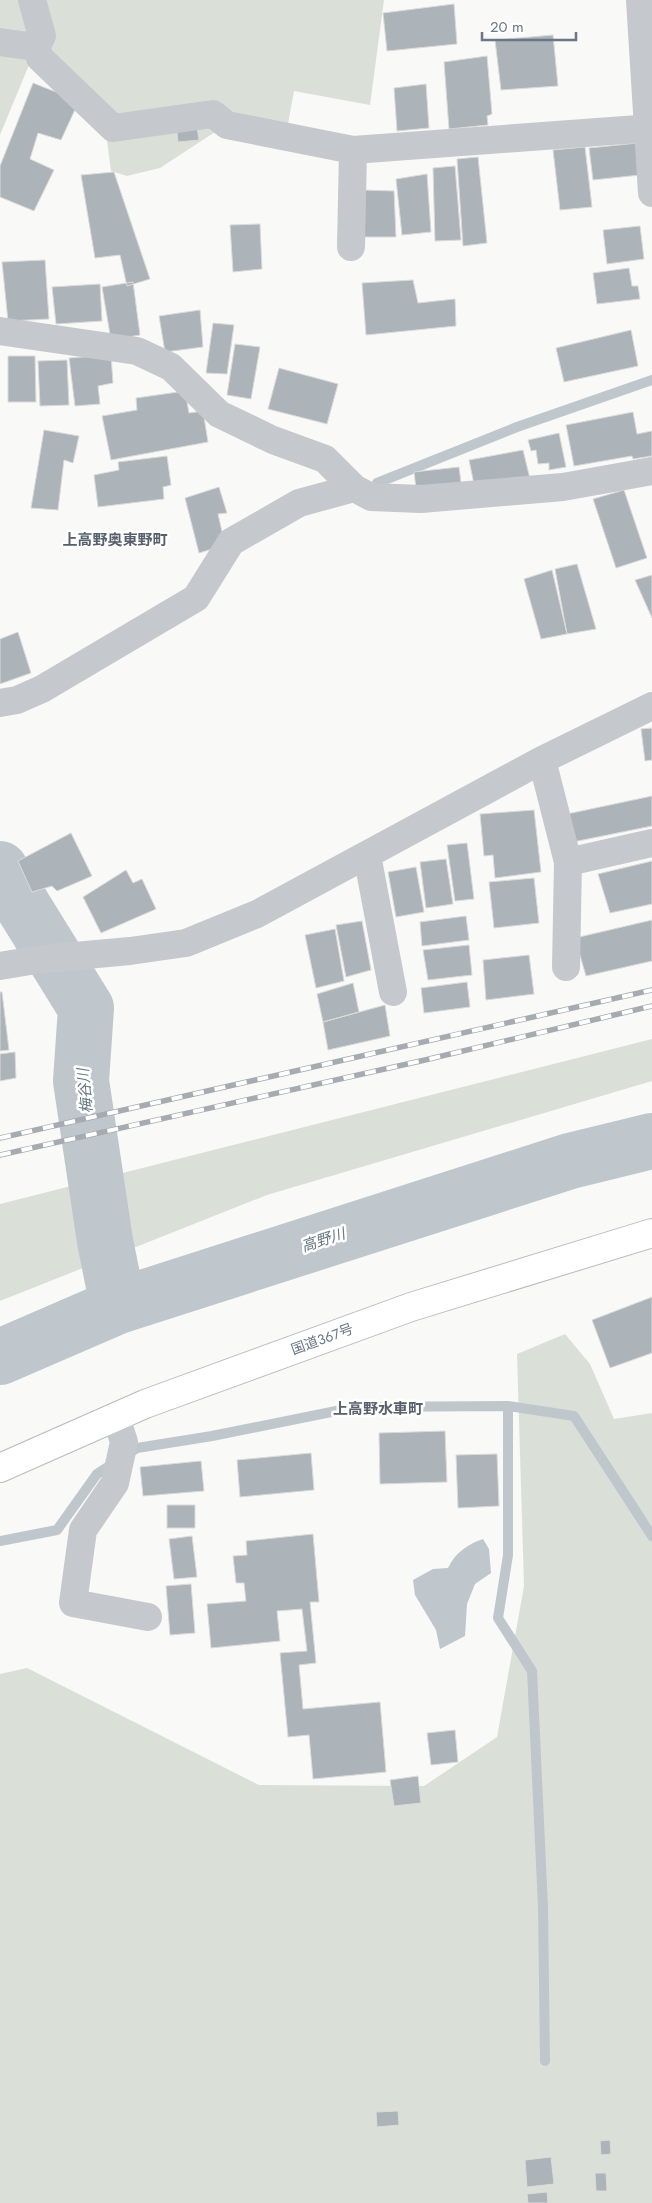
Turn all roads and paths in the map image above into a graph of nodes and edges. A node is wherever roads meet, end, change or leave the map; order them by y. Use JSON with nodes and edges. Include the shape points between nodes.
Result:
{"nodes":[{"id":1,"x":32,"y":0,"type":"edge"},
{"id":2,"x":640,"y":0,"type":"edge"},
{"id":3,"x":0,"y":42,"type":"edge"},
{"id":4,"x":36,"y":48,"type":"junction"},
{"id":5,"x":650,"y":128,"type":"edge"},
{"id":6,"x":353,"y":150,"type":"junction"},
{"id":7,"x":652,"y":193,"type":"edge"},
{"id":8,"x":351,"y":247,"type":"dead end"},
{"id":9,"x":0,"y":331,"type":"edge"},
{"id":10,"x":652,"y":471,"type":"edge"},
{"id":11,"x":354,"y":488,"type":"junction"},
{"id":12,"x":0,"y":703,"type":"edge"},
{"id":13,"x":652,"y":706,"type":"edge"},
{"id":14,"x":542,"y":760,"type":"junction"},
{"id":15,"x":652,"y":843,"type":"edge"},
{"id":16,"x":367,"y":855,"type":"junction"},
{"id":17,"x":568,"y":862,"type":"junction"},
{"id":18,"x":0,"y":966,"type":"edge"},
{"id":19,"x":566,"y":968,"type":"dead end"},
{"id":20,"x":393,"y":992,"type":"dead end"},
{"id":21,"x":652,"y":1234,"type":"edge"},
{"id":22,"x":116,"y":1417,"type":"junction"},
{"id":23,"x":0,"y":1468,"type":"edge"},
{"id":24,"x":148,"y":1617,"type":"dead end"}],
"edges":[{"from":1,"to":4,"type":"street","via":[[42,36]]},
{"from":2,"to":5,"type":"street"},
{"from":3,"to":4,"type":"street"},
{"from":4,"to":6,"type":"street","via":[[40,58],[113,128],[213,114],[227,125]]},
{"from":5,"to":6,"type":"street"},
{"from":5,"to":7,"type":"street"},
{"from":6,"to":8,"type":"street"},
{"from":9,"to":11,"type":"street","via":[[137,352],[171,367],[219,414],[273,440],[325,459]]},
{"from":10,"to":11,"type":"street","via":[[563,487],[421,499],[370,497]]},
{"from":11,"to":12,"type":"street","via":[[299,503],[231,542],[196,598],[42,689],[17,700]]},
{"from":13,"to":14,"type":"street"},
{"from":14,"to":16,"type":"street"},
{"from":14,"to":17,"type":"street"},
{"from":15,"to":17,"type":"street"},
{"from":16,"to":18,"type":"street","via":[[257,914],[186,943]]},
{"from":16,"to":20,"type":"street"},
{"from":17,"to":19,"type":"street"},
{"from":21,"to":22,"type":"highway","name":"国道367号","via":[[411,1307]]},
{"from":22,"to":23,"type":"highway","name":"国道367号"},
{"from":22,"to":24,"type":"street","via":[[124,1442],[115,1482],[83,1530],[73,1603]]}]}
